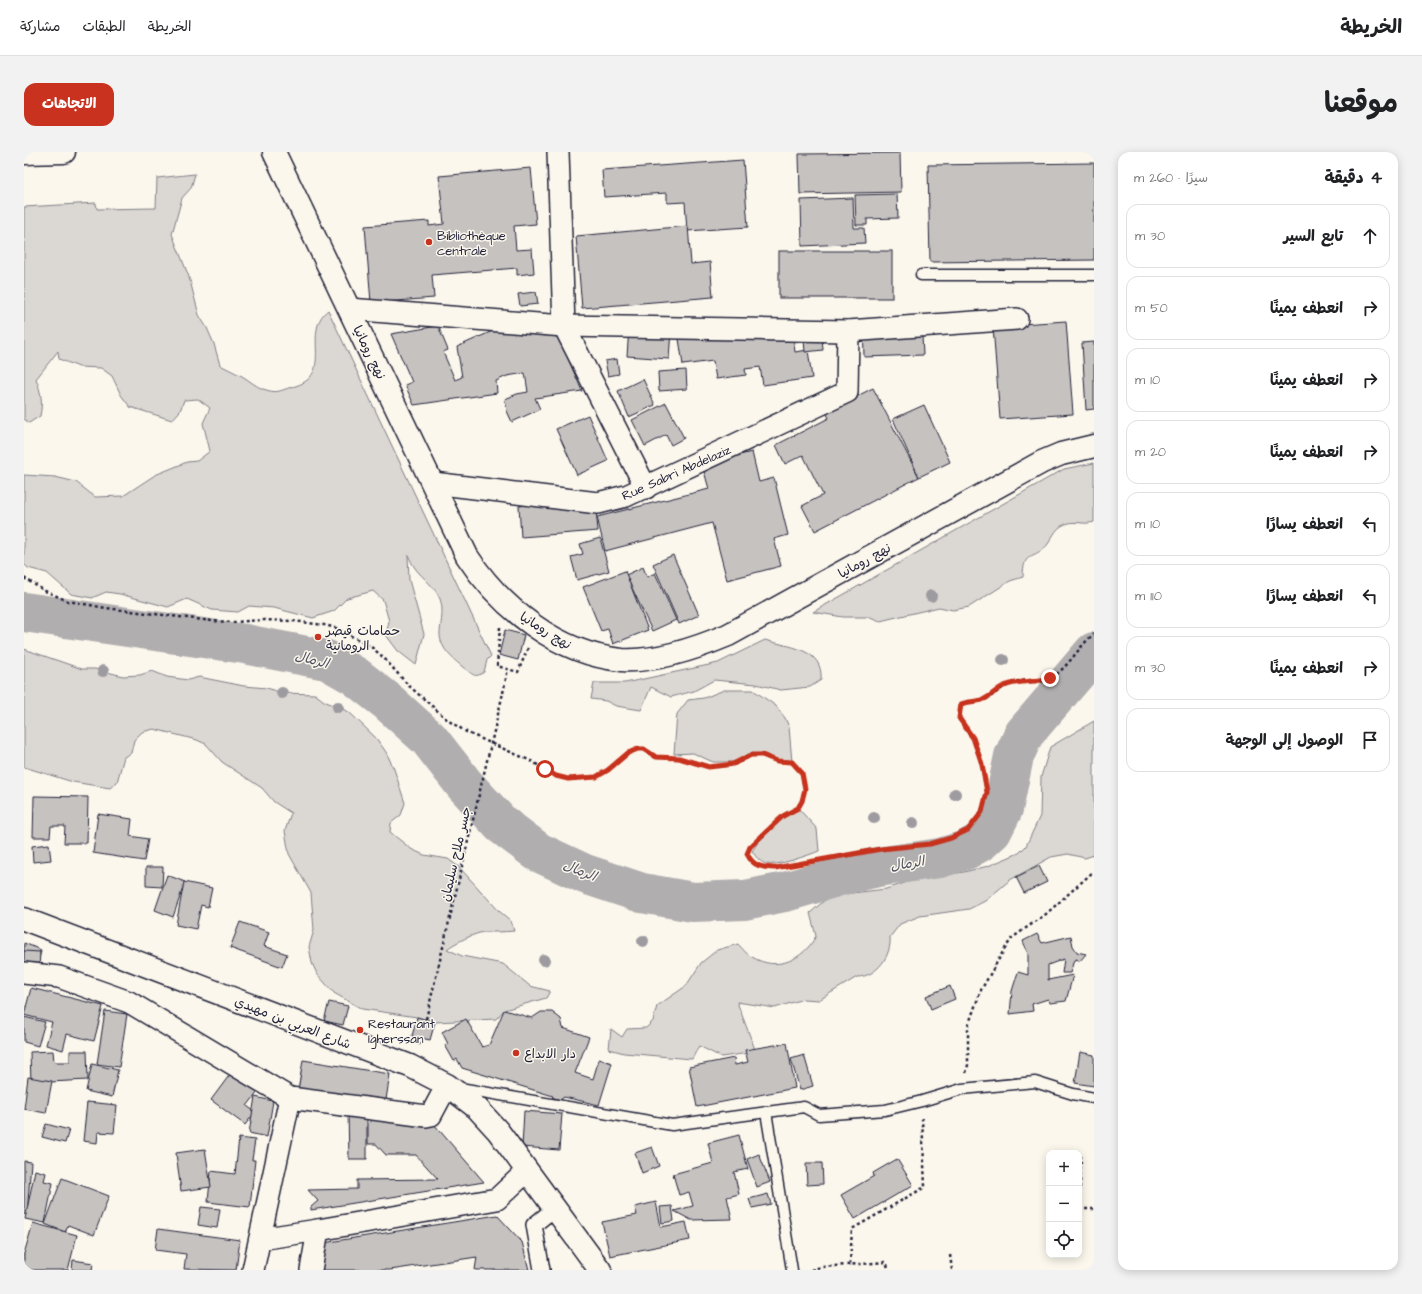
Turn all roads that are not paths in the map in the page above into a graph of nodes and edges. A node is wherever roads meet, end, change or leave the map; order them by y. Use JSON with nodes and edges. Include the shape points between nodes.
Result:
{"nodes":[{"id":1,"x":64,"y":152,"type":"edge"},
{"id":2,"x":274,"y":152,"type":"edge"},
{"id":3,"x":558,"y":152,"type":"edge"},
{"id":4,"x":24,"y":153,"type":"edge"},
{"id":5,"x":921,"y":275,"type":"dead end"},
{"id":6,"x":1094,"y":275,"type":"edge"},
{"id":7,"x":350,"y":309,"type":"junction"},
{"id":8,"x":1017,"y":319,"type":"dead end"},
{"id":9,"x":564,"y":326,"type":"junction"},
{"id":10,"x":848,"y":331,"type":"junction"},
{"id":11,"x":1094,"y":446,"type":"edge"},
{"id":12,"x":433,"y":483,"type":"junction"},
{"id":13,"x":646,"y":488,"type":"junction"},
{"id":14,"x":24,"y":920,"type":"edge"},
{"id":15,"x":24,"y":973,"type":"edge"},
{"id":16,"x":447,"y":1085,"type":"junction"},
{"id":17,"x":290,"y":1098,"type":"junction"},
{"id":18,"x":1094,"y":1098,"type":"edge"},
{"id":19,"x":766,"y":1112,"type":"junction"},
{"id":20,"x":528,"y":1171,"type":"junction"},
{"id":21,"x":555,"y":1208,"type":"junction"},
{"id":22,"x":318,"y":1230,"type":"junction"},
{"id":23,"x":260,"y":1239,"type":"junction"},
{"id":24,"x":253,"y":1270,"type":"edge"},
{"id":25,"x":311,"y":1270,"type":"edge"},
{"id":26,"x":542,"y":1270,"type":"edge"},
{"id":27,"x":600,"y":1270,"type":"edge"},
{"id":28,"x":792,"y":1270,"type":"edge"}],
"edges":[{"from":1,"to":4,"type":"street"},
{"from":2,"to":7,"type":"street","name":"نهج رومانيا"},
{"from":3,"to":9,"type":"street"},
{"from":5,"to":6,"type":"lane"},
{"from":7,"to":9,"type":"street"},
{"from":7,"to":12,"type":"street","name":"نهج رومانيا"},
{"from":8,"to":10,"type":"street"},
{"from":9,"to":10,"type":"street"},
{"from":9,"to":13,"type":"street"},
{"from":10,"to":13,"type":"street","name":"Rue Sabri Abdelaziz","via":[[847,392]]},
{"from":11,"to":12,"type":"street","name":"نهج رومانيا","via":[[1060,454],[1042,462],[728,635],[701,646],[654,657],[623,660],[595,655],[568,646],[537,628],[503,600],[481,578],[467,556]]},
{"from":12,"to":13,"type":"street","name":"Rue Sabri Abdelaziz","via":[[598,503]]},
{"from":14,"to":16,"type":"street","name":"شارع العربي بن مهيدي","via":[[410,1066]]},
{"from":15,"to":17,"type":"street","via":[[59,977],[129,1002]]},
{"from":16,"to":17,"type":"street","via":[[431,1115],[426,1116]]},
{"from":16,"to":19,"type":"lane","via":[[672,1125]]},
{"from":16,"to":20,"type":"street","name":"شارع العربي بن مهيدي","via":[[477,1108]]},
{"from":17,"to":23,"type":"street"},
{"from":18,"to":19,"type":"lane","via":[[1035,1082],[962,1089],[885,1110],[820,1115],[804,1106]]},
{"from":19,"to":28,"type":"lane"},
{"from":20,"to":21,"type":"street","name":"شارع العربي بن مهيدي"},
{"from":20,"to":22,"type":"street","via":[[497,1199]]},
{"from":21,"to":26,"type":"street","via":[[534,1225]]},
{"from":21,"to":27,"type":"street","name":"شارع العربي بن مهيدي"},
{"from":22,"to":23,"type":"street"},
{"from":22,"to":25,"type":"street"},
{"from":23,"to":24,"type":"street"}]}
